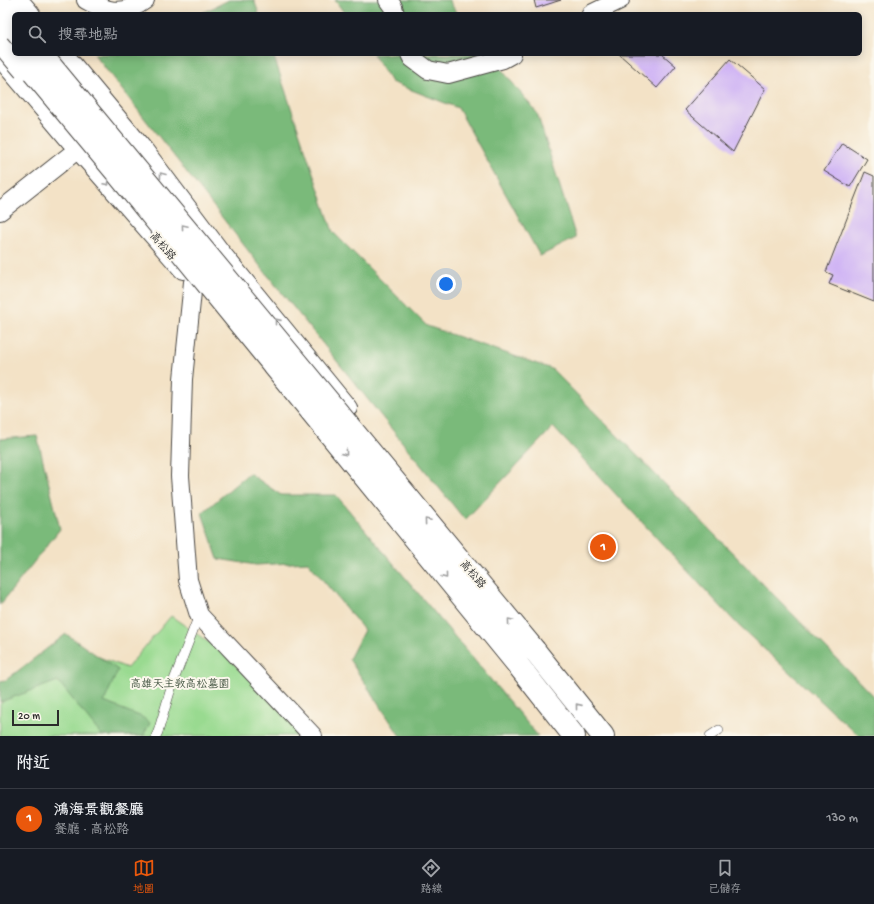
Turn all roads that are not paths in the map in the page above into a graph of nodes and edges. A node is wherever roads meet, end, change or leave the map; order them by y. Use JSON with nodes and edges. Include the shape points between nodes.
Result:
{"nodes":[{"id":1,"x":9,"y":0,"type":"edge"},
{"id":2,"x":19,"y":0,"type":"edge"},
{"id":3,"x":86,"y":0,"type":"edge"},
{"id":4,"x":145,"y":0,"type":"edge"},
{"id":5,"x":388,"y":0,"type":"edge"},
{"id":6,"x":620,"y":0,"type":"edge"},
{"id":7,"x":0,"y":4,"type":"edge"},
{"id":8,"x":18,"y":12,"type":"edge"},
{"id":9,"x":29,"y":12,"type":"edge"},
{"id":10,"x":394,"y":12,"type":"edge"},
{"id":11,"x":595,"y":12,"type":"edge"},
{"id":12,"x":12,"y":19,"type":"edge"},
{"id":13,"x":0,"y":32,"type":"edge"},
{"id":14,"x":0,"y":44,"type":"edge"},
{"id":15,"x":12,"y":47,"type":"edge"},
{"id":16,"x":20,"y":56,"type":"edge"},
{"id":17,"x":42,"y":56,"type":"edge"},
{"id":18,"x":55,"y":56,"type":"edge"},
{"id":19,"x":66,"y":56,"type":"edge"},
{"id":20,"x":411,"y":56,"type":"edge"},
{"id":21,"x":508,"y":56,"type":"edge"},
{"id":22,"x":0,"y":58,"type":"edge"},
{"id":23,"x":117,"y":118,"type":"junction"},
{"id":24,"x":77,"y":149,"type":"junction"},
{"id":25,"x":123,"y":168,"type":"junction"},
{"id":26,"x":0,"y":211,"type":"edge"},
{"id":27,"x":220,"y":251,"type":"junction"},
{"id":28,"x":193,"y":282,"type":"junction"},
{"id":29,"x":199,"y":615,"type":"junction"},
{"id":30,"x":719,"y":730,"type":"dead end"},
{"id":31,"x":156,"y":736,"type":"edge"},
{"id":32,"x":314,"y":736,"type":"edge"},
{"id":33,"x":574,"y":736,"type":"edge"},
{"id":34,"x":603,"y":736,"type":"edge"},
{"id":35,"x":710,"y":736,"type":"edge"}],
"edges":[{"from":1,"to":8,"type":"street"},
{"from":2,"to":9,"type":"street"},
{"from":3,"to":4,"type":"street","via":[[100,8],[115,12],[131,8]]},
{"from":5,"to":10,"type":"street"},
{"from":6,"to":11,"type":"street"},
{"from":7,"to":12,"type":"street"},
{"from":13,"to":15,"type":"street"},
{"from":14,"to":25,"type":"street","bridge":true,"via":[[95,155]]},
{"from":16,"to":25,"type":"street","name":"高松路","bridge":true},
{"from":17,"to":25,"type":"street","name":"高松路","bridge":true},
{"from":18,"to":25,"type":"street","bridge":true,"via":[[119,135]]},
{"from":19,"to":23,"type":"street","name":"高松路"},
{"from":20,"to":21,"type":"street","via":[[428,70],[448,74]]},
{"from":22,"to":24,"type":"street","name":"高松路"},
{"from":23,"to":24,"type":"street"},
{"from":27,"to":23,"type":"street","name":"高松路","one_way":true},
{"from":24,"to":26,"type":"street"},
{"from":24,"to":28,"type":"street","name":"高松路","one_way":true},
{"from":25,"to":33,"type":"street","name":"高松路","one_way":true,"bridge":true},
{"from":34,"to":25,"type":"street","name":"高松路","one_way":true,"bridge":true,"via":[[535,651]]},
{"from":27,"to":28,"type":"street"},
{"from":28,"to":27,"type":"street","name":"高松路","one_way":true,"via":[[318,432],[348,408]]},
{"from":28,"to":29,"type":"street","via":[[183,379],[180,476],[188,580]]},
{"from":29,"to":31,"type":"lane","via":[[172,685]]},
{"from":29,"to":32,"type":"street"},
{"from":30,"to":35,"type":"lane"}]}
